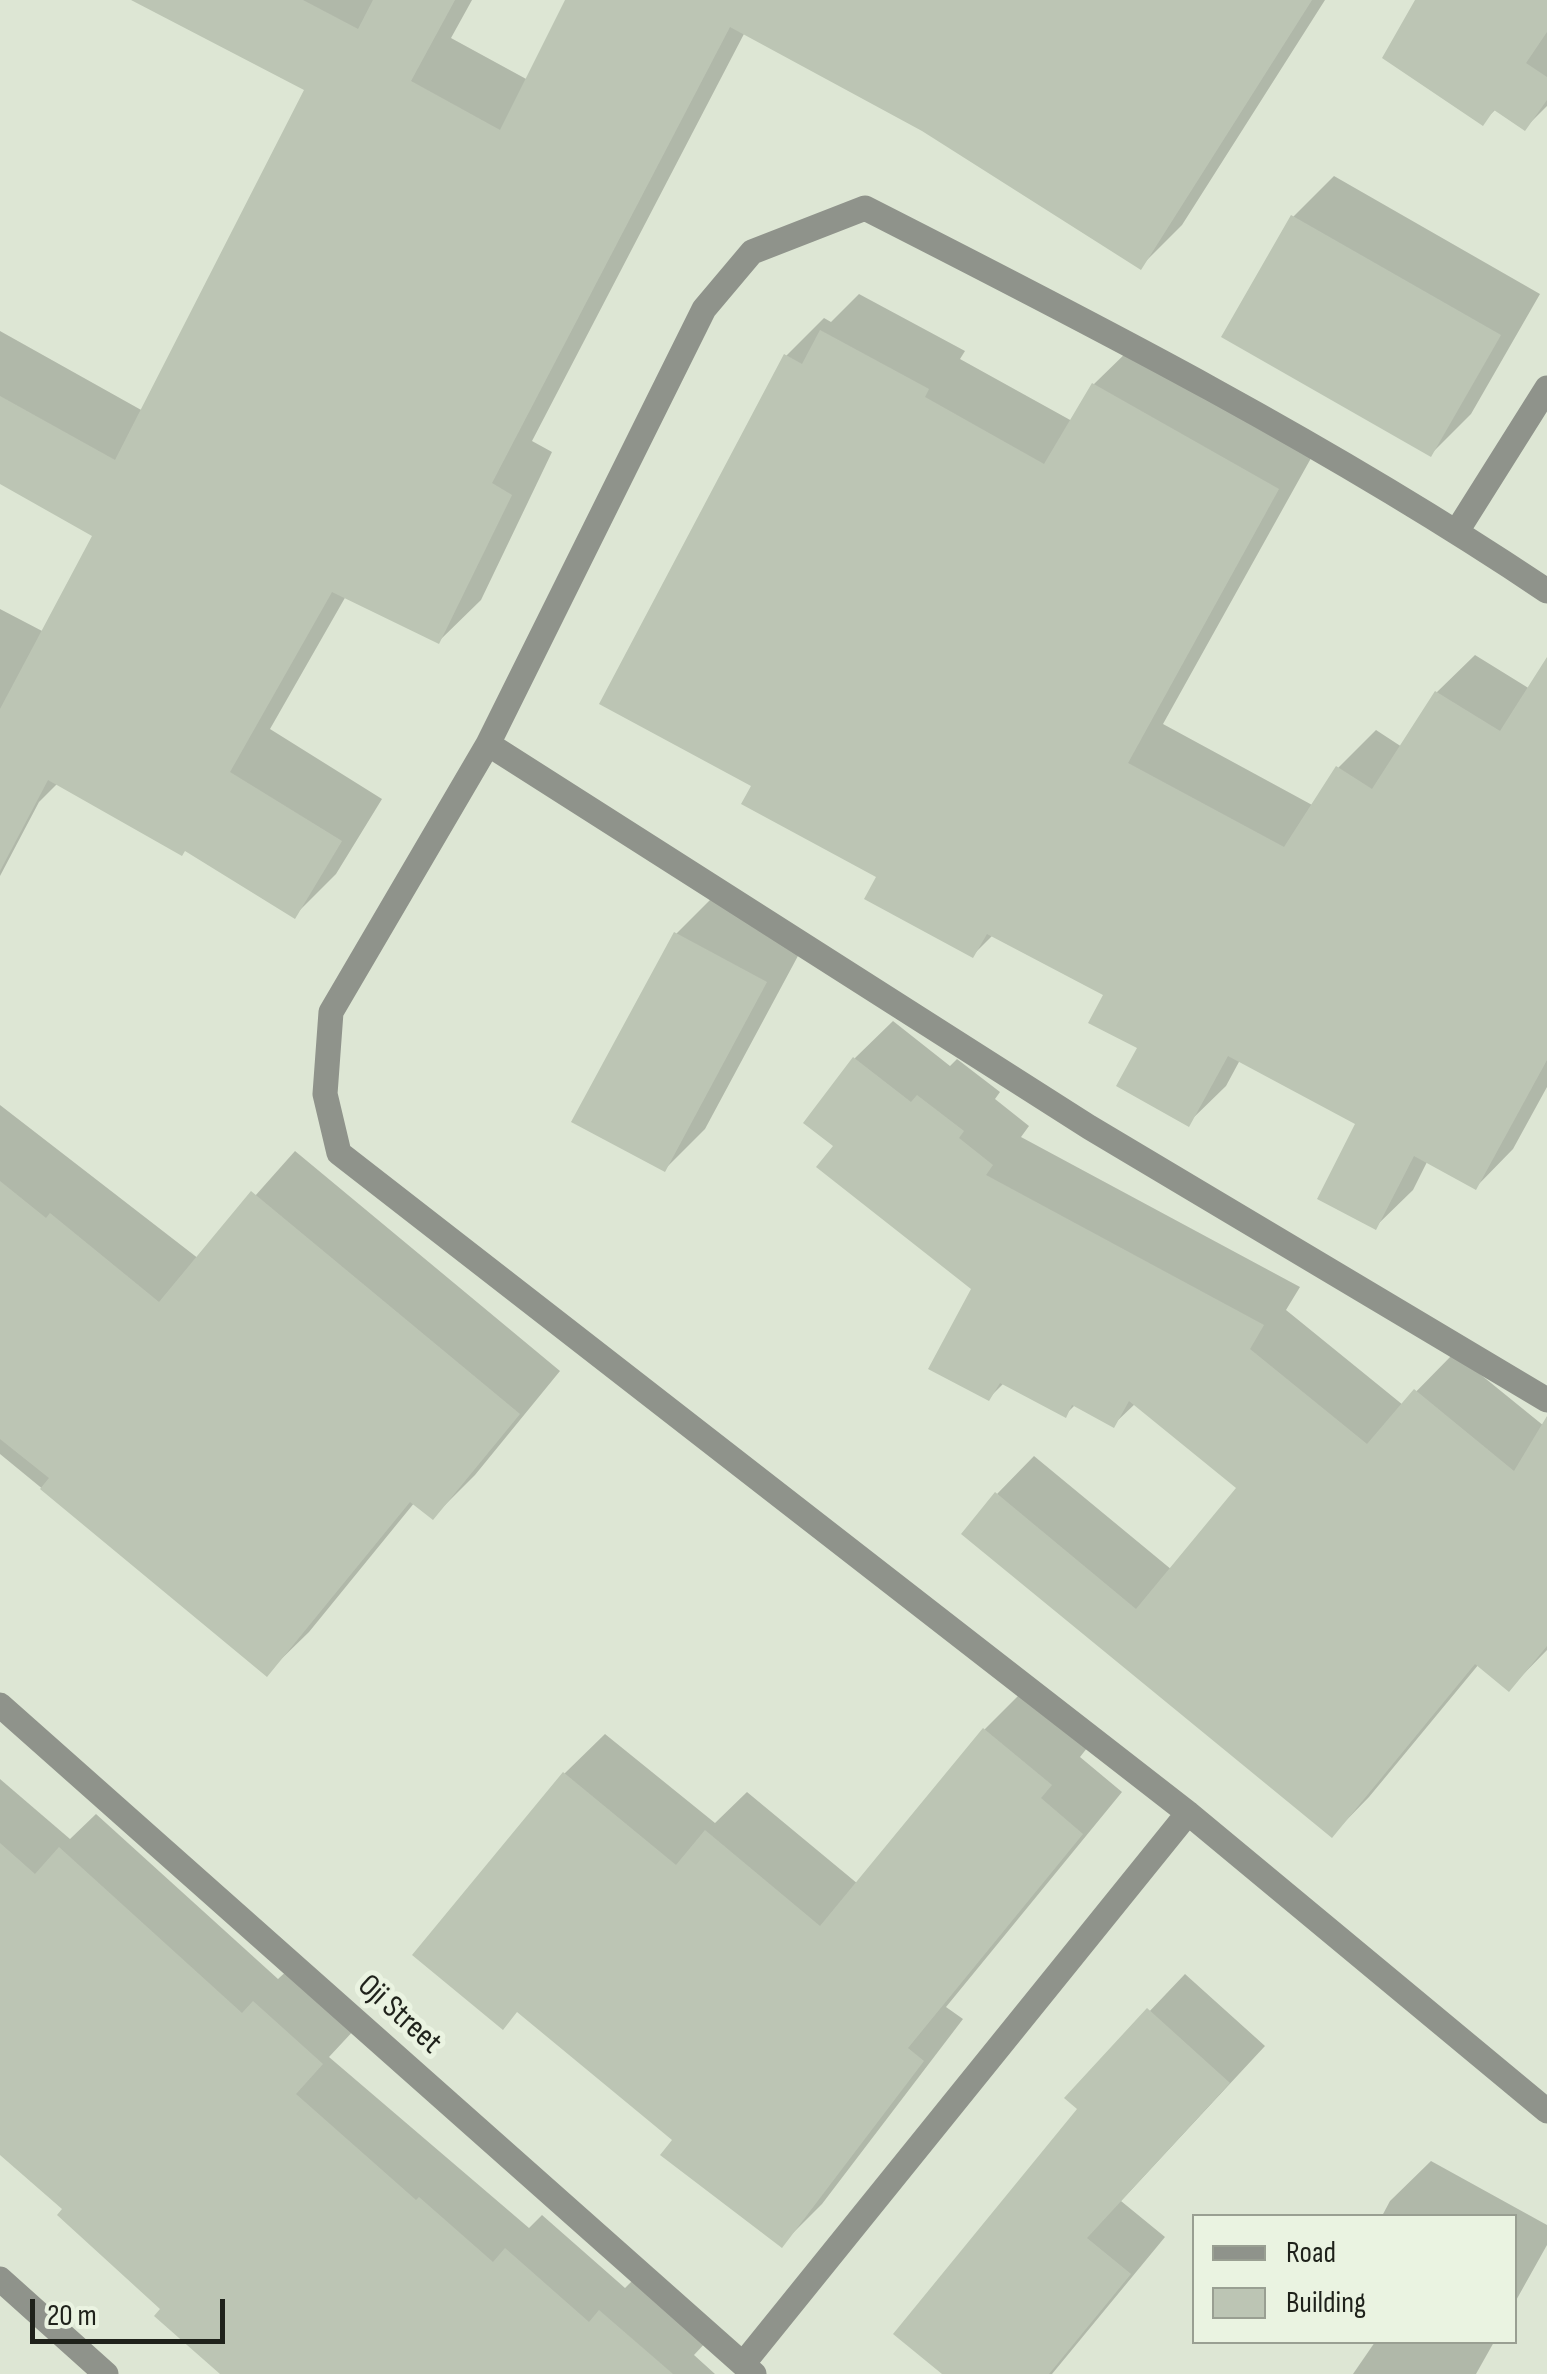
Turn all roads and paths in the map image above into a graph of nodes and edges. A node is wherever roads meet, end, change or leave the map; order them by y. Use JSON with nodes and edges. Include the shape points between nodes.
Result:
{"nodes":[{"id":1,"x":1547,"y":388,"type":"edge"},
{"id":2,"x":1457,"y":531,"type":"junction"},
{"id":3,"x":1547,"y":592,"type":"edge"},
{"id":4,"x":488,"y":744,"type":"junction"},
{"id":5,"x":1547,"y":1400,"type":"edge"},
{"id":6,"x":0,"y":1705,"type":"edge"},
{"id":7,"x":1188,"y":1813,"type":"junction"},
{"id":8,"x":1547,"y":2110,"type":"edge"},
{"id":9,"x":0,"y":2280,"type":"edge"},
{"id":10,"x":748,"y":2369,"type":"edge"},
{"id":11,"x":106,"y":2374,"type":"edge"}],
"edges":[{"from":1,"to":2,"type":"street"},
{"from":2,"to":3,"type":"street"},
{"from":2,"to":4,"type":"street","via":[[1100,328],[866,208],[752,252],[704,310]]},
{"from":4,"to":5,"type":"street","via":[[1088,1127]]},
{"from":4,"to":7,"type":"street","via":[[331,1012],[325,1094],[339,1153]]},
{"from":6,"to":10,"type":"street","name":"Oji Street"},
{"from":7,"to":8,"type":"street"},
{"from":7,"to":10,"type":"street"},
{"from":9,"to":11,"type":"street"}]}
